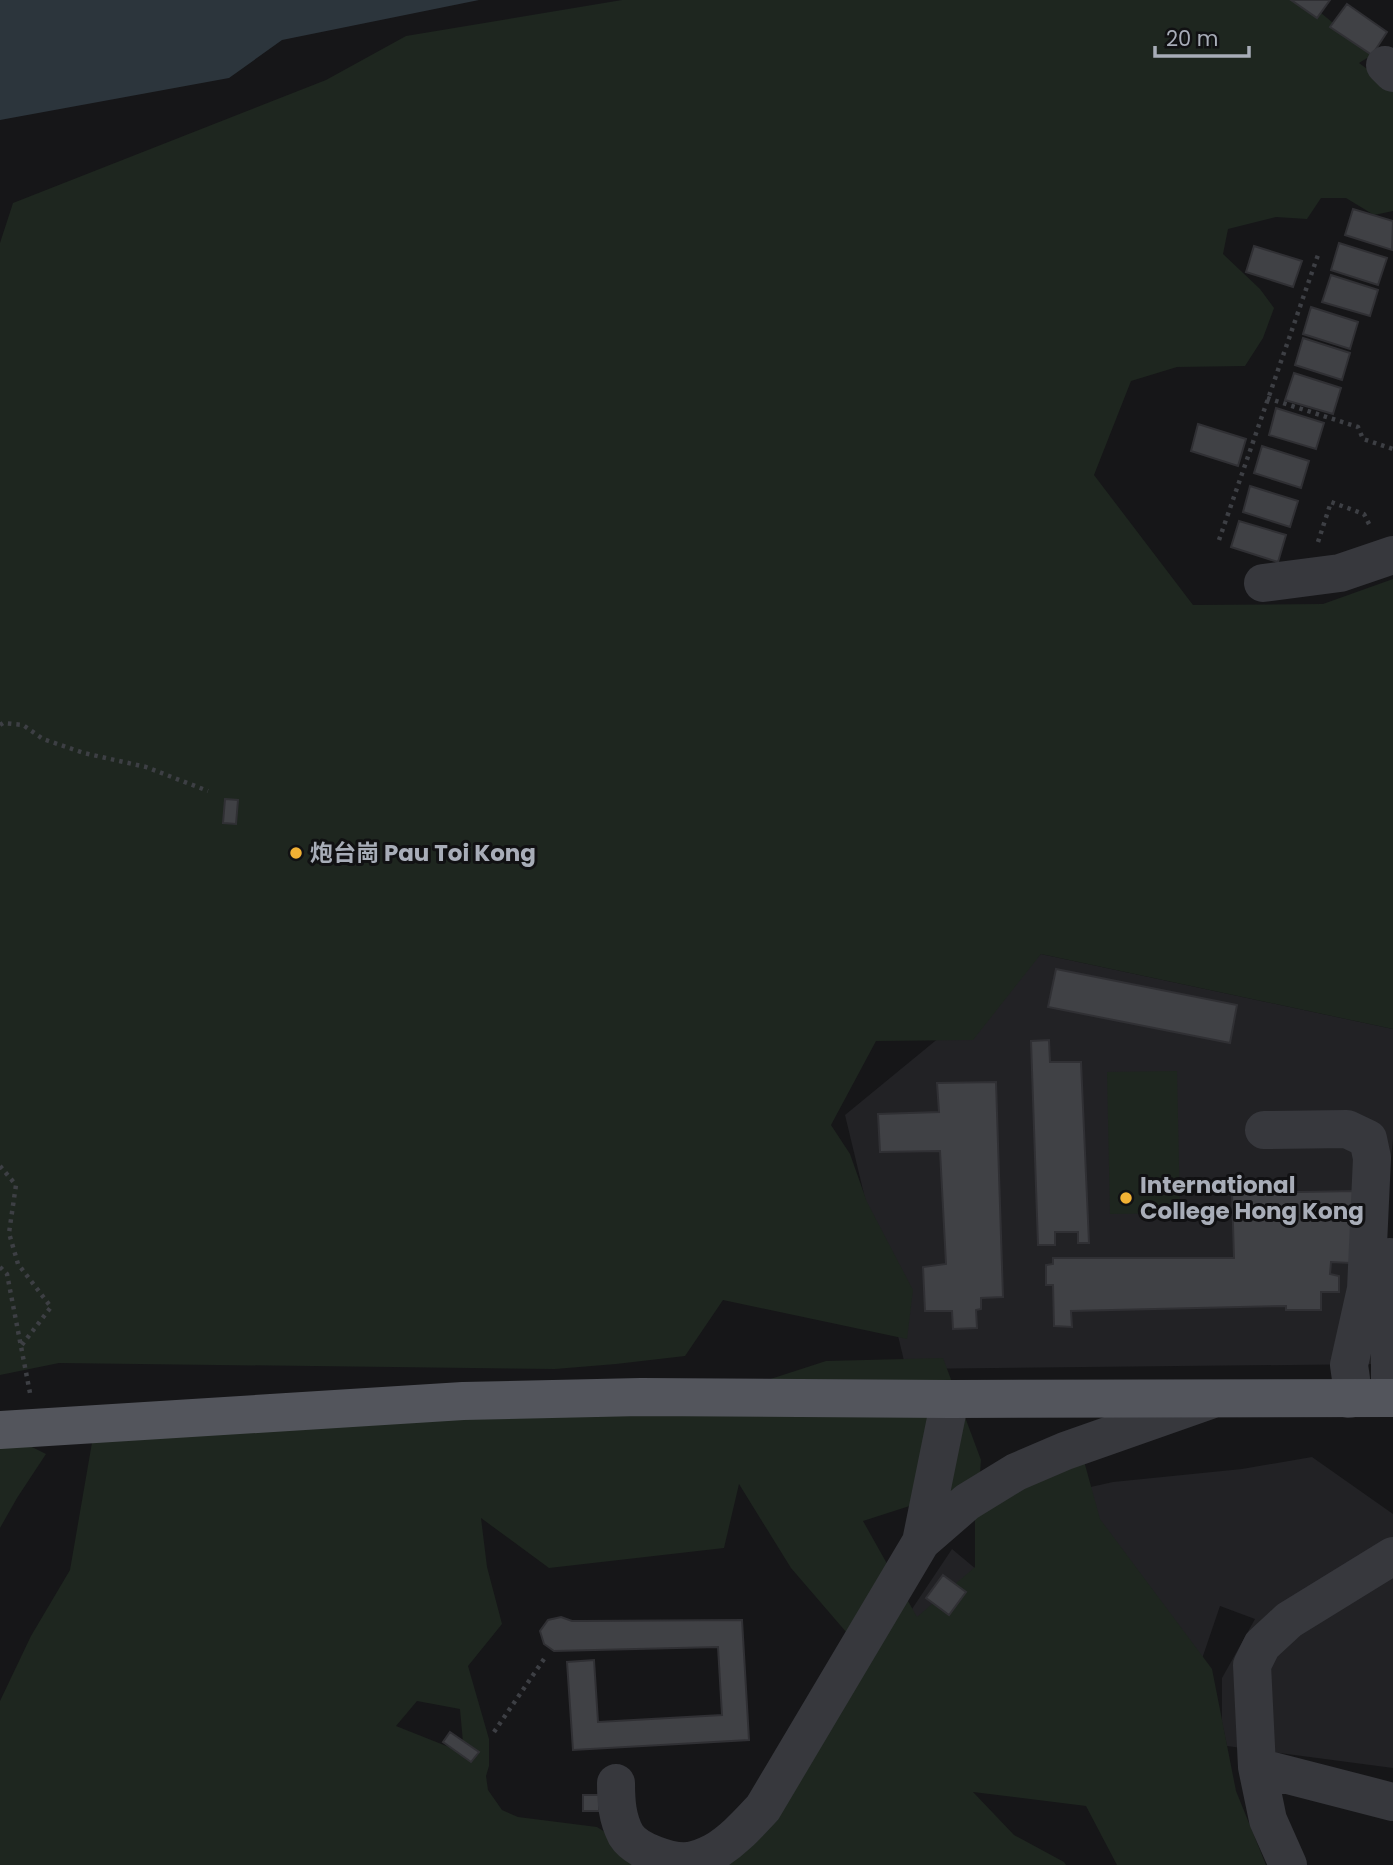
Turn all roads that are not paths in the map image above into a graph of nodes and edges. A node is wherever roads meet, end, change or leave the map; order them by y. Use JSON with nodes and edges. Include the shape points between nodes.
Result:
{"nodes":[{"id":1,"x":1389,"y":556,"type":"edge"},
{"id":2,"x":1263,"y":583,"type":"dead end"},
{"id":3,"x":1264,"y":1130,"type":"dead end"},
{"id":4,"x":1393,"y":1227,"type":"edge"},
{"id":5,"x":1391,"y":1398,"type":"edge"},
{"id":6,"x":950,"y":1399,"type":"junction"},
{"id":7,"x":1349,"y":1399,"type":"junction"},
{"id":8,"x":1212,"y":1400,"type":"junction"},
{"id":9,"x":18,"y":1429,"type":"edge"},
{"id":10,"x":921,"y":1542,"type":"junction"},
{"id":11,"x":1393,"y":1556,"type":"edge"},
{"id":12,"x":1257,"y":1767,"type":"junction"},
{"id":13,"x":616,"y":1783,"type":"dead end"},
{"id":14,"x":1393,"y":1802,"type":"edge"},
{"id":15,"x":1288,"y":1865,"type":"edge"}],
"edges":[{"from":1,"to":2,"type":"lane","via":[[1339,573]]},
{"from":3,"to":7,"type":"lane","via":[[1347,1129],[1368,1139],[1372,1158],[1366,1289],[1349,1365]]},
{"from":4,"to":5,"type":"lane","via":[[1389,1260]]},
{"from":5,"to":7,"type":"main road"},
{"from":6,"to":8,"type":"main road"},
{"from":6,"to":9,"type":"main road","via":[[463,1401]]},
{"from":6,"to":10,"type":"lane"},
{"from":7,"to":8,"type":"main road"},
{"from":8,"to":10,"type":"lane","via":[[1016,1472],[967,1502]]},
{"from":10,"to":13,"type":"lane","via":[[763,1808],[741,1831],[713,1853],[689,1861],[646,1852],[627,1837],[616,1809]]},
{"from":11,"to":12,"type":"lane","via":[[1289,1620],[1262,1644],[1252,1665]]},
{"from":12,"to":14,"type":"lane"},
{"from":12,"to":15,"type":"lane","via":[[1268,1819]]}]}
